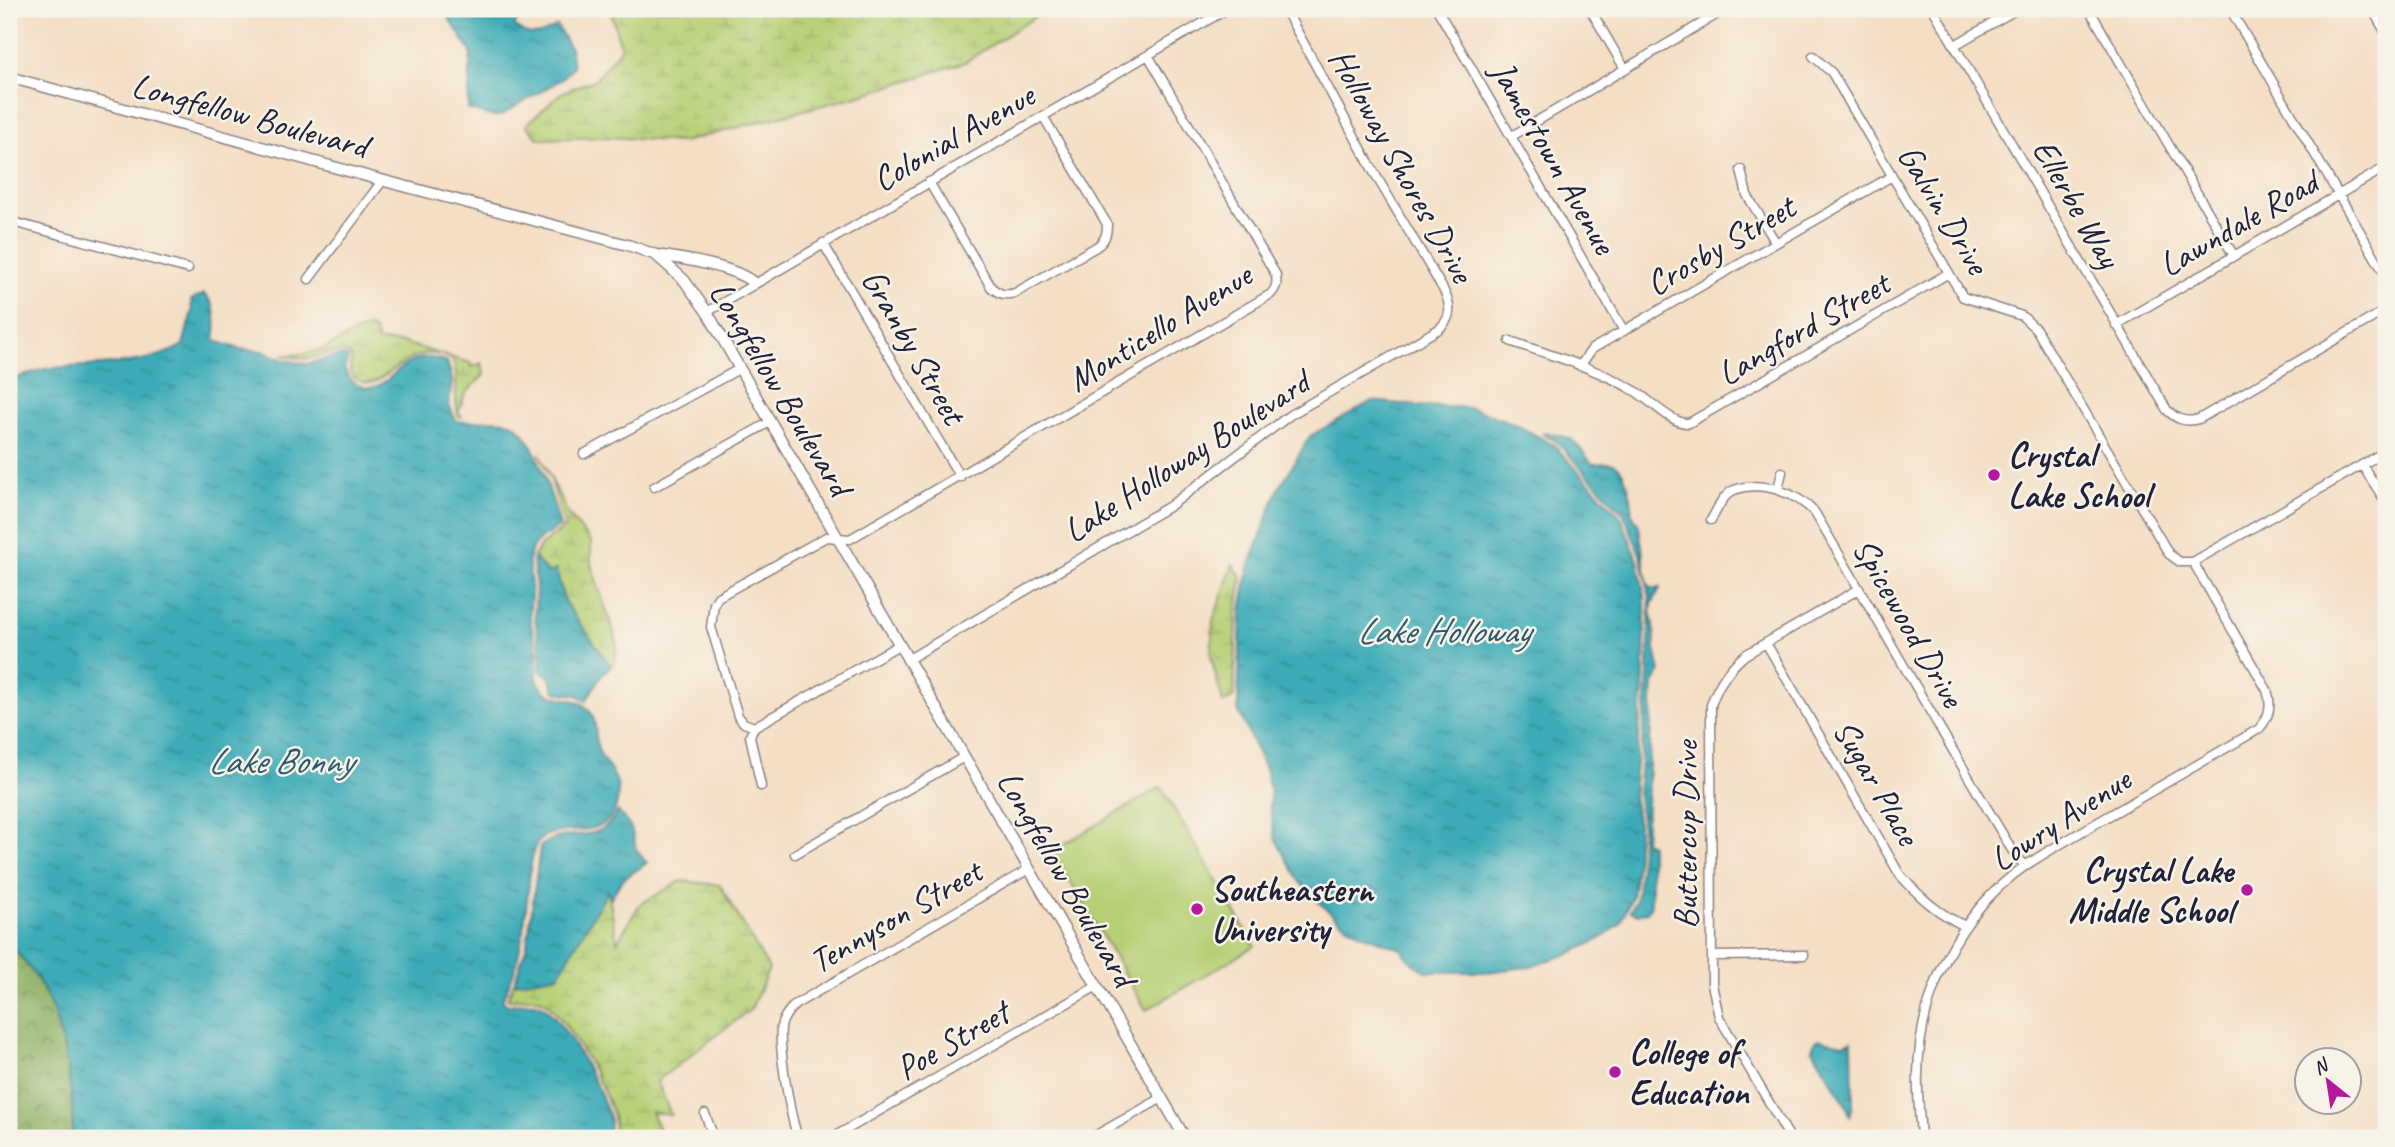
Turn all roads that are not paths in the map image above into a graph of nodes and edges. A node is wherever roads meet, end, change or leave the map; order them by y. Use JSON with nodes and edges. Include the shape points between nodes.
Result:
{"nodes":[{"id":1,"x":1227,"y":9,"type":"edge"},
{"id":2,"x":1285,"y":9,"type":"edge"},
{"id":3,"x":1437,"y":9,"type":"edge"},
{"id":4,"x":1590,"y":9,"type":"edge"},
{"id":5,"x":1726,"y":9,"type":"edge"},
{"id":6,"x":1933,"y":9,"type":"edge"},
{"id":7,"x":2017,"y":9,"type":"edge"},
{"id":8,"x":2090,"y":9,"type":"edge"},
{"id":9,"x":2230,"y":9,"type":"edge"},
{"id":10,"x":2372,"y":9,"type":"edge"},
{"id":11,"x":2386,"y":33,"type":"edge"},
{"id":12,"x":1955,"y":45,"type":"junction"},
{"id":13,"x":1148,"y":55,"type":"junction"},
{"id":14,"x":1813,"y":56,"type":"dead end"},
{"id":15,"x":1625,"y":69,"type":"junction"},
{"id":16,"x":9,"y":77,"type":"edge"},
{"id":17,"x":1042,"y":116,"type":"junction"},
{"id":18,"x":1512,"y":136,"type":"junction"},
{"id":19,"x":2386,"y":167,"type":"edge"},
{"id":20,"x":1741,"y":170,"type":"dead end"},
{"id":21,"x":1892,"y":176,"type":"junction"},
{"id":22,"x":383,"y":180,"type":"junction"},
{"id":23,"x":929,"y":182,"type":"junction"},
{"id":24,"x":2339,"y":195,"type":"junction"},
{"id":25,"x":9,"y":221,"type":"edge"},
{"id":26,"x":823,"y":243,"type":"junction"},
{"id":27,"x":1776,"y":243,"type":"junction"},
{"id":28,"x":656,"y":255,"type":"junction"},
{"id":29,"x":2234,"y":256,"type":"junction"},
{"id":30,"x":188,"y":269,"type":"dead end"},
{"id":31,"x":1949,"y":272,"type":"junction"},
{"id":32,"x":2386,"y":276,"type":"edge"},
{"id":33,"x":309,"y":279,"type":"dead end"},
{"id":34,"x":754,"y":283,"type":"junction"},
{"id":35,"x":2386,"y":310,"type":"edge"},
{"id":36,"x":1451,"y":311,"type":"joint"},
{"id":37,"x":706,"y":312,"type":"junction"},
{"id":38,"x":2116,"y":325,"type":"junction"},
{"id":39,"x":1624,"y":331,"type":"junction"},
{"id":40,"x":1510,"y":341,"type":"dead end"},
{"id":41,"x":1580,"y":366,"type":"junction"},
{"id":42,"x":739,"y":369,"type":"junction"},
{"id":43,"x":769,"y":422,"type":"junction"},
{"id":44,"x":2386,"y":451,"type":"edge"},
{"id":45,"x":584,"y":454,"type":"dead end"},
{"id":46,"x":2362,"y":465,"type":"junction"},
{"id":47,"x":1782,"y":472,"type":"dead end"},
{"id":48,"x":960,"y":477,"type":"junction"},
{"id":49,"x":654,"y":487,"type":"dead end"},
{"id":50,"x":1778,"y":489,"type":"junction"},
{"id":51,"x":2386,"y":502,"type":"edge"},
{"id":52,"x":1711,"y":520,"type":"dead end"},
{"id":53,"x":838,"y":538,"type":"junction"},
{"id":54,"x":2193,"y":562,"type":"junction"},
{"id":55,"x":1859,"y":589,"type":"junction"},
{"id":56,"x":1766,"y":643,"type":"junction"},
{"id":57,"x":899,"y":645,"type":"junction"},
{"id":58,"x":907,"y":660,"type":"junction"},
{"id":59,"x":754,"y":727,"type":"junction"},
{"id":60,"x":964,"y":757,"type":"junction"},
{"id":61,"x":761,"y":786,"type":"dead end"},
{"id":62,"x":795,"y":854,"type":"dead end"},
{"id":63,"x":2025,"y":866,"type":"junction"},
{"id":64,"x":1029,"y":869,"type":"junction"},
{"id":65,"x":1965,"y":926,"type":"junction"},
{"id":66,"x":1804,"y":955,"type":"dead end"},
{"id":67,"x":1712,"y":956,"type":"junction"},
{"id":68,"x":1097,"y":986,"type":"junction"},
{"id":69,"x":1161,"y":1098,"type":"junction"},
{"id":70,"x":705,"y":1114,"type":"dead end"},
{"id":71,"x":714,"y":1138,"type":"edge"},
{"id":72,"x":798,"y":1138,"type":"edge"},
{"id":73,"x":832,"y":1138,"type":"edge"},
{"id":74,"x":1091,"y":1138,"type":"edge"},
{"id":75,"x":1185,"y":1138,"type":"edge"},
{"id":76,"x":1790,"y":1138,"type":"edge"},
{"id":77,"x":1921,"y":1138,"type":"edge"}],
"edges":[{"from":1,"to":13,"type":"street","name":"Colonial Avenue"},
{"from":2,"to":36,"type":"street","name":"Holloway Shores Drive","via":[[1374,174],[1443,289]]},
{"from":3,"to":18,"type":"street","name":"Jamestown Avenue"},
{"from":4,"to":15,"type":"street"},
{"from":5,"to":15,"type":"street"},
{"from":6,"to":12,"type":"street","name":"Ellerbe Way"},
{"from":7,"to":12,"type":"street"},
{"from":8,"to":29,"type":"street"},
{"from":9,"to":24,"type":"street"},
{"from":10,"to":11,"type":"street"},
{"from":12,"to":38,"type":"street","name":"Ellerbe Way"},
{"from":13,"to":17,"type":"street","name":"Colonial Avenue"},
{"from":13,"to":48,"type":"street","name":"Monticello Avenue","via":[[1276,275],[1275,289]]},
{"from":14,"to":21,"type":"street","name":"Galvin Drive","via":[[1832,73]]},
{"from":15,"to":18,"type":"street"},
{"from":16,"to":22,"type":"street","name":"Longfellow Boulevard"},
{"from":17,"to":23,"type":"street","name":"Colonial Avenue"},
{"from":17,"to":23,"type":"street","via":[[1107,225],[1103,242],[1096,247],[1015,293],[996,292]]},
{"from":18,"to":39,"type":"street","name":"Jamestown Avenue"},
{"from":19,"to":24,"type":"street","name":"Lawndale Road"},
{"from":20,"to":27,"type":"street","via":[[1747,195]]},
{"from":21,"to":27,"type":"street","name":"Crosby Street"},
{"from":21,"to":31,"type":"street","name":"Galvin Drive"},
{"from":22,"to":28,"type":"street","name":"Longfellow Boulevard"},
{"from":22,"to":33,"type":"street"},
{"from":23,"to":26,"type":"street","name":"Colonial Avenue"},
{"from":24,"to":29,"type":"street","name":"Lawndale Road"},
{"from":24,"to":32,"type":"street"},
{"from":25,"to":30,"type":"street"},
{"from":26,"to":34,"type":"street","name":"Colonial Avenue"},
{"from":26,"to":48,"type":"street","name":"Granby Street"},
{"from":27,"to":39,"type":"street","name":"Crosby Street"},
{"from":28,"to":34,"type":"street","via":[[746,276]]},
{"from":28,"to":37,"type":"street","name":"Longfellow Boulevard","via":[[684,280]]},
{"from":29,"to":38,"type":"street","name":"Lawndale Road"},
{"from":31,"to":41,"type":"street","name":"Langford Street","via":[[1697,420],[1681,424],[1632,389]]},
{"from":31,"to":54,"type":"street","name":"Galvin Drive","via":[[1964,297],[2022,316],[2036,329],[2169,554],[2180,562]]},
{"from":34,"to":37,"type":"street","name":"Colonial Avenue"},
{"from":35,"to":38,"type":"street","name":"Ellerbe Way","via":[[2190,422],[2167,410]]},
{"from":36,"to":58,"type":"street","name":"Lake Holloway Boulevard","via":[[1439,329],[1290,415],[1170,506]]},
{"from":37,"to":42,"type":"street","name":"Longfellow Boulevard"},
{"from":39,"to":41,"type":"street","name":"Crosby Street","via":[[1592,349]]},
{"from":40,"to":41,"type":"street"},
{"from":42,"to":43,"type":"street","name":"Longfellow Boulevard"},
{"from":42,"to":45,"type":"street"},
{"from":43,"to":49,"type":"street"},
{"from":43,"to":53,"type":"street","name":"Longfellow Boulevard"},
{"from":44,"to":46,"type":"street"},
{"from":46,"to":51,"type":"street"},
{"from":46,"to":54,"type":"street"},
{"from":47,"to":50,"type":"street"},
{"from":48,"to":53,"type":"street","name":"Monticello Avenue","via":[[850,539]]},
{"from":50,"to":52,"type":"street","via":[[1734,491]]},
{"from":50,"to":55,"type":"street","name":"Spicewood Drive","via":[[1815,513]]},
{"from":53,"to":57,"type":"street","name":"Longfellow Boulevard"},
{"from":53,"to":59,"type":"street","name":"Monticello Avenue","via":[[827,537],[718,597],[713,604],[711,627],[738,716]]},
{"from":54,"to":63,"type":"street","name":"Lowry Avenue","via":[[2267,690],[2270,700],[2265,722]]},
{"from":55,"to":56,"type":"street","name":"Buttercup Drive"},
{"from":55,"to":63,"type":"street","name":"Spicewood Drive"},
{"from":56,"to":65,"type":"street","name":"Sugar Place","via":[[1900,875],[1925,902]]},
{"from":56,"to":67,"type":"street","name":"Buttercup Drive","via":[[1734,664],[1711,705]]},
{"from":57,"to":58,"type":"street","name":"Longfellow Boulevard"},
{"from":57,"to":59,"type":"street"},
{"from":58,"to":60,"type":"street","name":"Longfellow Boulevard"},
{"from":59,"to":61,"type":"street","via":[[750,736]]},
{"from":60,"to":62,"type":"street"},
{"from":60,"to":64,"type":"street","name":"Longfellow Boulevard"},
{"from":63,"to":65,"type":"street","name":"Lowry Avenue"},
{"from":64,"to":68,"type":"street","name":"Longfellow Boulevard"},
{"from":64,"to":72,"type":"street","name":"Tennyson Street","via":[[789,1010],[781,1028],[783,1057]]},
{"from":65,"to":77,"type":"street","name":"Lowry Avenue","via":[[1939,972],[1922,1026],[1918,1075]]},
{"from":66,"to":67,"type":"street"},
{"from":67,"to":76,"type":"street","name":"Buttercup Drive","via":[[1719,1017]]},
{"from":68,"to":69,"type":"street","name":"Longfellow Boulevard"},
{"from":68,"to":73,"type":"street","name":"Poe Street"},
{"from":69,"to":74,"type":"street"},
{"from":69,"to":75,"type":"street","name":"Longfellow Boulevard"},
{"from":70,"to":71,"type":"street"}]}
